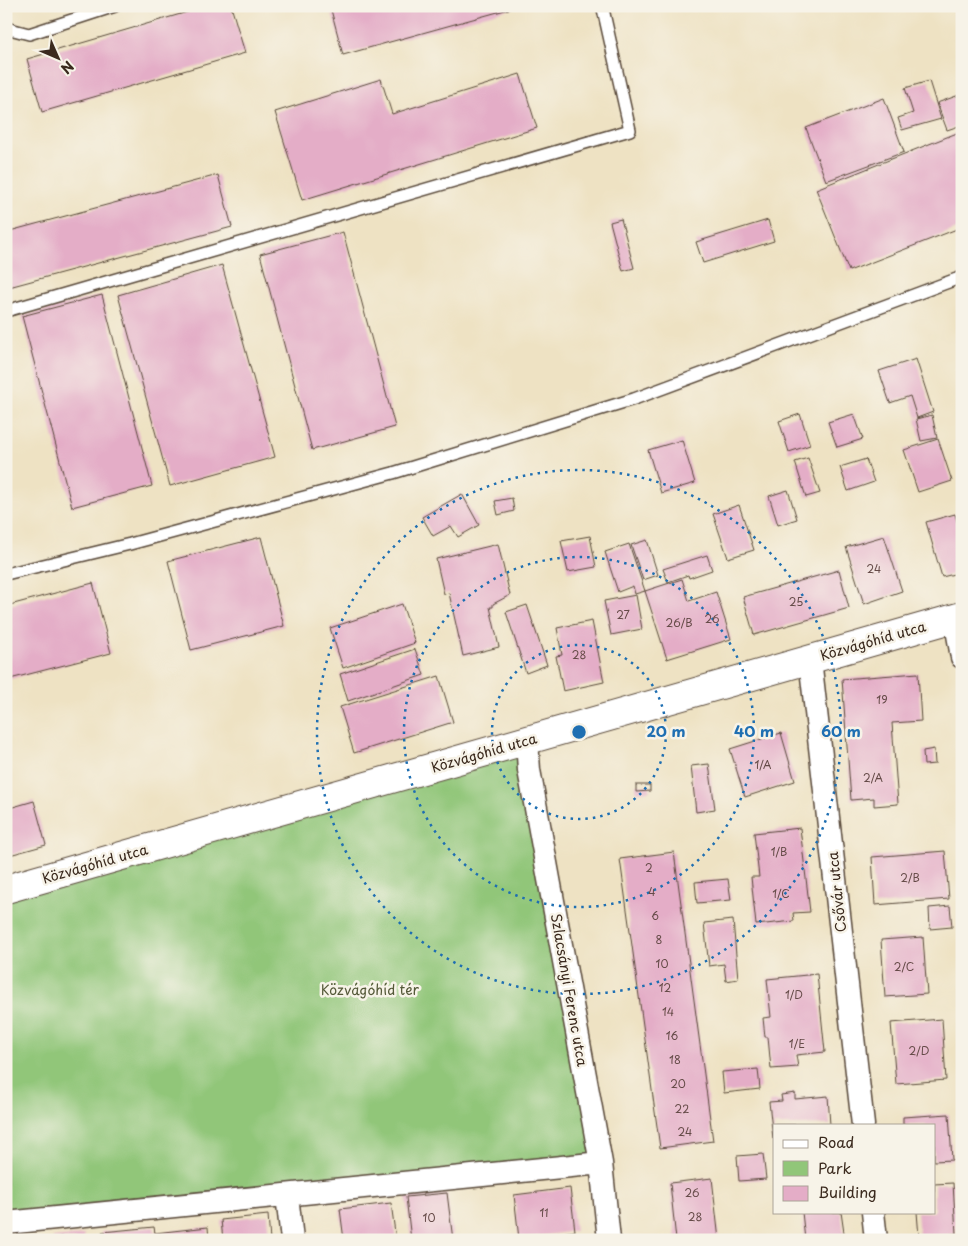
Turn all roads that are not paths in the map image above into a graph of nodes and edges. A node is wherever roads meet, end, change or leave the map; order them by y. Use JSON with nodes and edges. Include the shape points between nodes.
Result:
{"nodes":[{"id":1,"x":115,"y":6,"type":"edge"},
{"id":2,"x":606,"y":7,"type":"edge"},
{"id":3,"x":6,"y":28,"type":"edge"},
{"id":4,"x":962,"y":276,"type":"edge"},
{"id":5,"x":6,"y":310,"type":"edge"},
{"id":6,"x":6,"y":574,"type":"edge"},
{"id":7,"x":959,"y":617,"type":"edge"},
{"id":8,"x":962,"y":657,"type":"edge"},
{"id":9,"x":810,"y":659,"type":"junction"},
{"id":10,"x":527,"y":740,"type":"junction"},
{"id":11,"x":6,"y":889,"type":"edge"},
{"id":12,"x":863,"y":1124,"type":"edge"},
{"id":13,"x":601,"y":1163,"type":"junction"},
{"id":14,"x":287,"y":1195,"type":"junction"},
{"id":15,"x":873,"y":1214,"type":"edge"},
{"id":16,"x":6,"y":1223,"type":"edge"},
{"id":17,"x":292,"y":1240,"type":"edge"},
{"id":18,"x":610,"y":1240,"type":"edge"},
{"id":19,"x":876,"y":1240,"type":"edge"}],
"edges":[{"from":1,"to":3,"type":"lane","via":[[29,34]]},
{"from":2,"to":5,"type":"lane","via":[[630,130]]},
{"from":4,"to":6,"type":"lane","via":[[634,399],[384,475]]},
{"from":7,"to":8,"type":"street"},
{"from":7,"to":9,"type":"street","name":"Közvágóhíd utca"},
{"from":9,"to":10,"type":"street","name":"Közvágóhíd utca"},
{"from":9,"to":12,"type":"street","name":"Csővár utca"},
{"from":10,"to":11,"type":"street","name":"Közvágóhíd utca"},
{"from":10,"to":13,"type":"street","name":"Szlacsányi Ferenc utca","via":[[531,780]]},
{"from":13,"to":14,"type":"street"},
{"from":13,"to":18,"type":"street","name":"Szlacsányi Ferenc utca"},
{"from":14,"to":16,"type":"street"},
{"from":14,"to":17,"type":"street"},
{"from":15,"to":19,"type":"street"}]}
